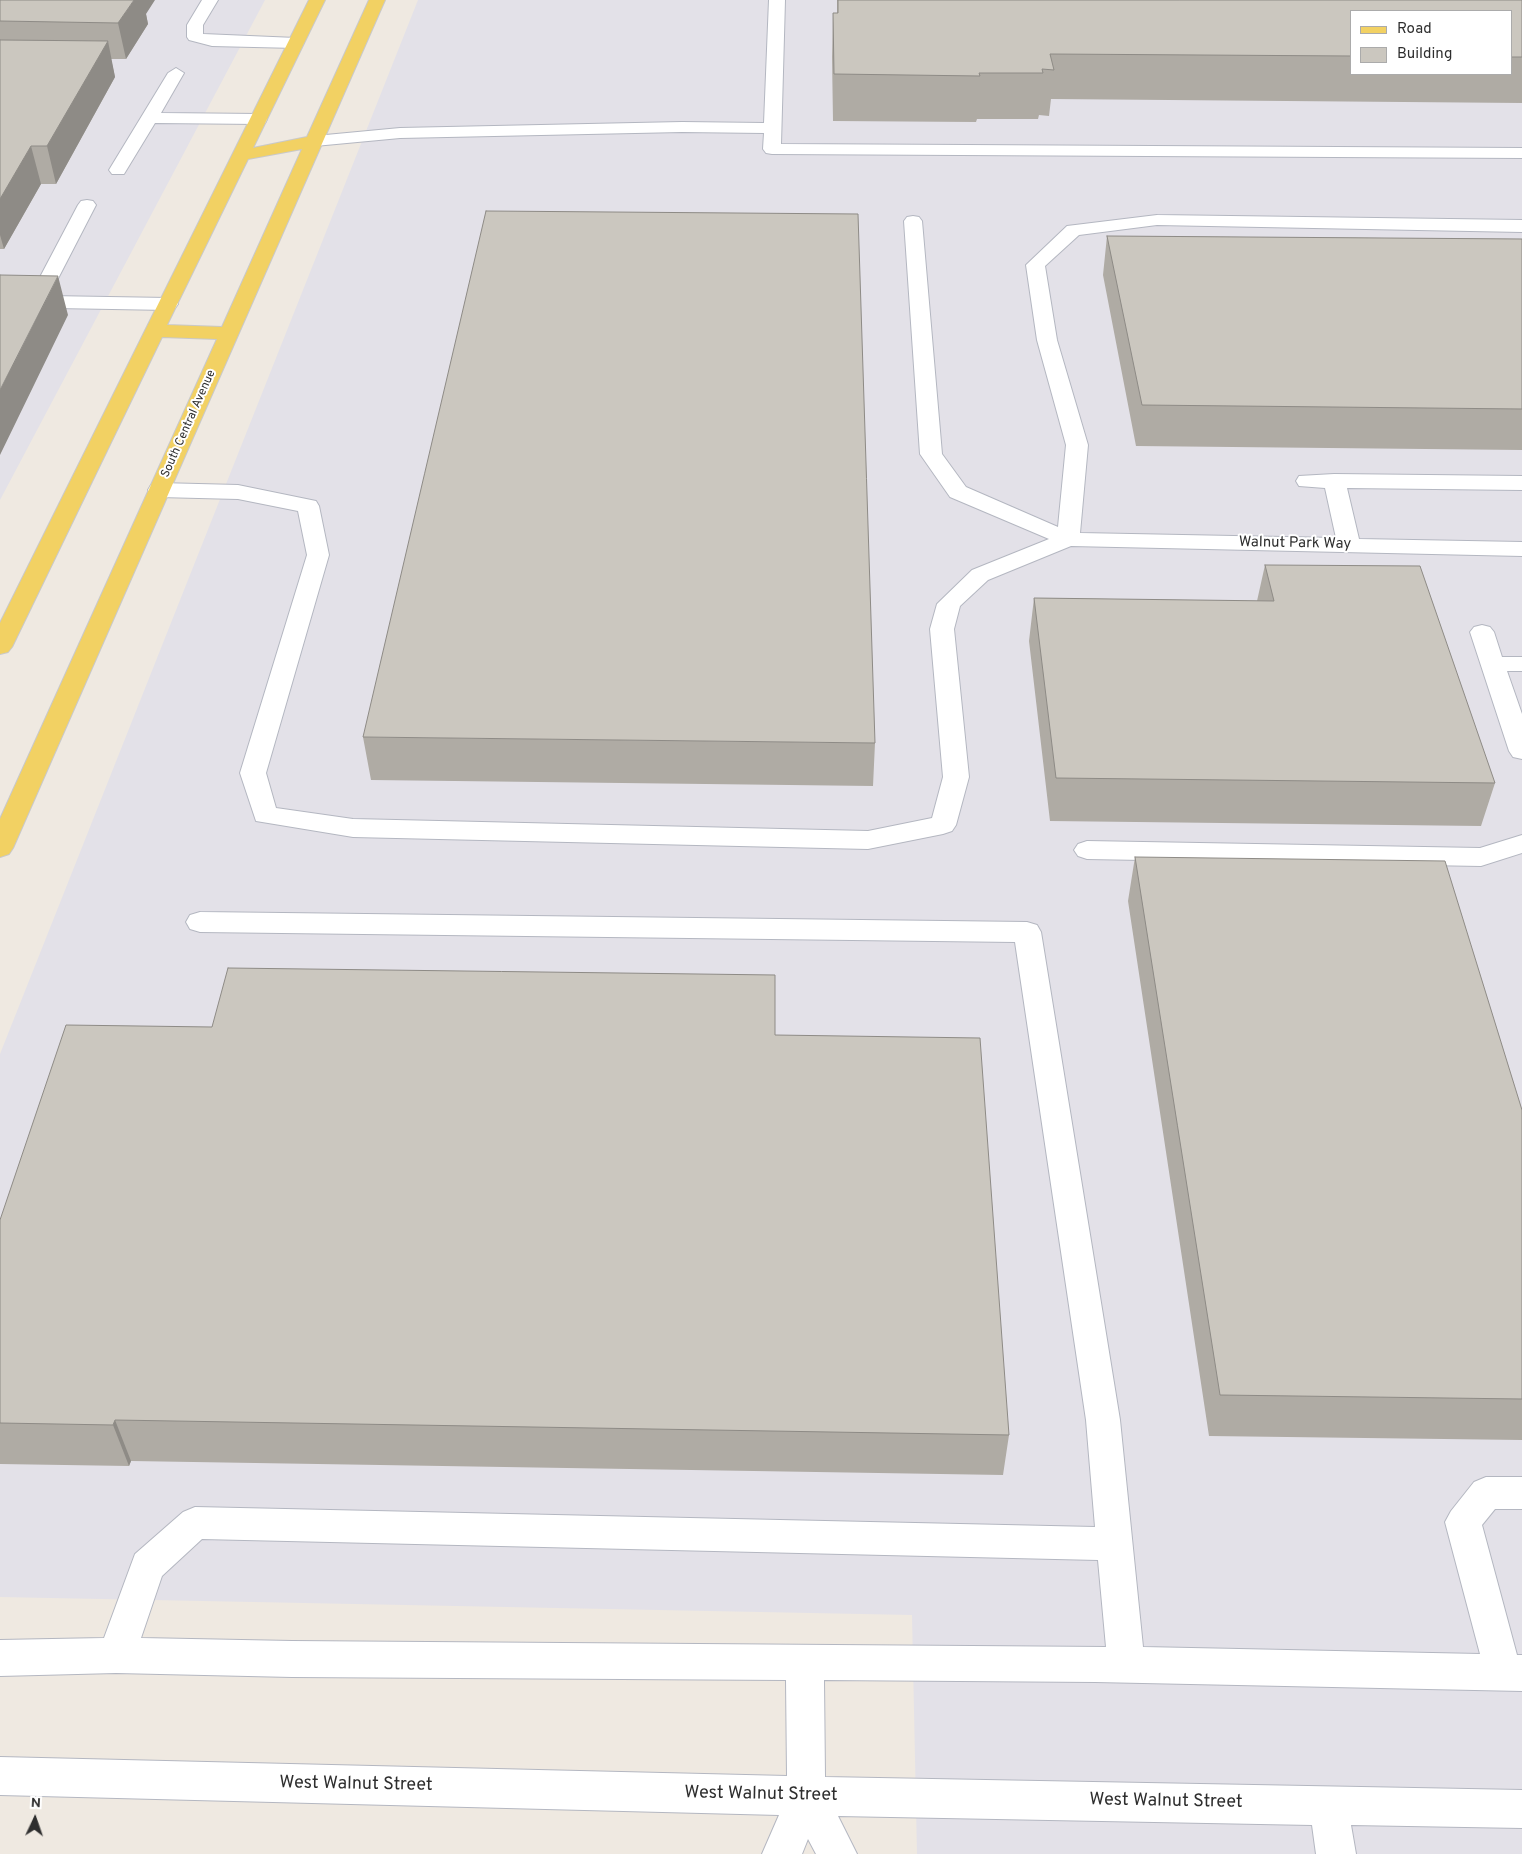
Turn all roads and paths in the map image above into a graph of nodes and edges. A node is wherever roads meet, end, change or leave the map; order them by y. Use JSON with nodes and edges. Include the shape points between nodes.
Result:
{"nodes":[{"id":1,"x":210,"y":0,"type":"edge"},
{"id":2,"x":318,"y":0,"type":"edge"},
{"id":3,"x":377,"y":0,"type":"edge"},
{"id":4,"x":777,"y":0,"type":"edge"},
{"id":5,"x":296,"y":43,"type":"junction"},
{"id":6,"x":176,"y":73,"type":"dead end"},
{"id":7,"x":149,"y":118,"type":"junction"},
{"id":8,"x":259,"y":119,"type":"junction"},
{"id":9,"x":773,"y":128,"type":"junction"},
{"id":10,"x":315,"y":141,"type":"junction"},
{"id":11,"x":1522,"y":153,"type":"edge"},
{"id":12,"x":242,"y":155,"type":"junction"},
{"id":13,"x":118,"y":170,"type":"dead end"},
{"id":14,"x":87,"y":205,"type":"dead end"},
{"id":15,"x":913,"y":220,"type":"dead end"},
{"id":16,"x":1522,"y":226,"type":"edge"},
{"id":17,"x":0,"y":301,"type":"edge"},
{"id":18,"x":36,"y":302,"type":"junction"},
{"id":19,"x":168,"y":304,"type":"junction"},
{"id":20,"x":155,"y":331,"type":"junction"},
{"id":21,"x":229,"y":333,"type":"junction"},
{"id":22,"x":1307,"y":481,"type":"dead end"},
{"id":23,"x":1334,"y":481,"type":"junction"},
{"id":24,"x":1522,"y":483,"type":"edge"},
{"id":25,"x":159,"y":490,"type":"junction"},
{"id":26,"x":1068,"y":539,"type":"junction"},
{"id":27,"x":1349,"y":545,"type":"junction"},
{"id":28,"x":1522,"y":549,"type":"edge"},
{"id":29,"x":1482,"y":632,"type":"dead end"},
{"id":30,"x":0,"y":646,"type":"edge"},
{"id":31,"x":1493,"y":664,"type":"junction"},
{"id":32,"x":1522,"y":664,"type":"edge"},
{"id":33,"x":1522,"y":751,"type":"edge"},
{"id":34,"x":1522,"y":844,"type":"edge"},
{"id":35,"x":0,"y":848,"type":"edge"},
{"id":36,"x":1087,"y":850,"type":"dead end"},
{"id":37,"x":200,"y":922,"type":"dead end"},
{"id":38,"x":1522,"y":1494,"type":"edge"},
{"id":39,"x":1114,"y":1544,"type":"junction"},
{"id":40,"x":116,"y":1655,"type":"junction"},
{"id":41,"x":0,"y":1658,"type":"edge"},
{"id":42,"x":806,"y":1663,"type":"junction"},
{"id":43,"x":1126,"y":1666,"type":"junction"},
{"id":44,"x":1512,"y":1672,"type":"edge"},
{"id":45,"x":0,"y":1776,"type":"edge"},
{"id":46,"x":806,"y":1796,"type":"junction"},
{"id":47,"x":1328,"y":1806,"type":"junction"},
{"id":48,"x":1522,"y":1809,"type":"edge"},
{"id":49,"x":782,"y":1854,"type":"edge"},
{"id":50,"x":837,"y":1854,"type":"edge"},
{"id":51,"x":1336,"y":1854,"type":"edge"}],
"edges":[{"from":1,"to":5,"type":"street","via":[[196,25],[195,36],[212,41]]},
{"from":2,"to":5,"type":"main road"},
{"from":3,"to":10,"type":"main road","name":"South Central Avenue"},
{"from":4,"to":9,"type":"street"},
{"from":5,"to":8,"type":"main road"},
{"from":6,"to":7,"type":"street"},
{"from":7,"to":8,"type":"street"},
{"from":7,"to":13,"type":"street"},
{"from":8,"to":12,"type":"main road"},
{"from":9,"to":10,"type":"street","via":[[682,126],[400,133]]},
{"from":9,"to":11,"type":"street","via":[[772,149]]},
{"from":10,"to":12,"type":"main road"},
{"from":10,"to":21,"type":"main road","name":"South Central Avenue"},
{"from":12,"to":19,"type":"main road"},
{"from":14,"to":18,"type":"street"},
{"from":15,"to":26,"type":"street","via":[[931,454],[958,492]]},
{"from":16,"to":26,"type":"street","via":[[1157,220],[1074,230],[1035,265],[1047,340],[1077,445]]},
{"from":17,"to":18,"type":"street"},
{"from":18,"to":19,"type":"street"},
{"from":19,"to":20,"type":"main road"},
{"from":20,"to":21,"type":"main road"},
{"from":20,"to":30,"type":"main road"},
{"from":21,"to":25,"type":"main road","name":"South Central Avenue"},
{"from":22,"to":23,"type":"street"},
{"from":23,"to":24,"type":"street"},
{"from":23,"to":27,"type":"street"},
{"from":25,"to":26,"type":"street","via":[[238,492],[308,506],[318,555],[253,773],[265,815],[353,828],[868,840],[943,826],[956,777],[942,629],[949,604],[980,575]]},
{"from":25,"to":35,"type":"main road","name":"South Central Avenue"},
{"from":26,"to":27,"type":"street","name":"Walnut Park Way"},
{"from":27,"to":28,"type":"street","name":"Walnut Park Way"},
{"from":29,"to":31,"type":"street"},
{"from":31,"to":32,"type":"street"},
{"from":31,"to":33,"type":"street"},
{"from":34,"to":36,"type":"street","via":[[1481,857]]},
{"from":37,"to":39,"type":"street","via":[[1027,932],[1103,1420]]},
{"from":38,"to":44,"type":"street","via":[[1486,1493],[1463,1522]]},
{"from":39,"to":40,"type":"street","via":[[195,1523],[148,1566]]},
{"from":39,"to":43,"type":"street"},
{"from":40,"to":41,"type":"street"},
{"from":40,"to":42,"type":"street"},
{"from":42,"to":43,"type":"street"},
{"from":42,"to":46,"type":"street"},
{"from":43,"to":44,"type":"street"},
{"from":45,"to":46,"type":"street","name":"West Walnut Street"},
{"from":46,"to":47,"type":"street","name":"West Walnut Street"},
{"from":46,"to":49,"type":"street"},
{"from":46,"to":50,"type":"street"},
{"from":47,"to":48,"type":"street","name":"West Walnut Street"},
{"from":47,"to":51,"type":"street"}]}
